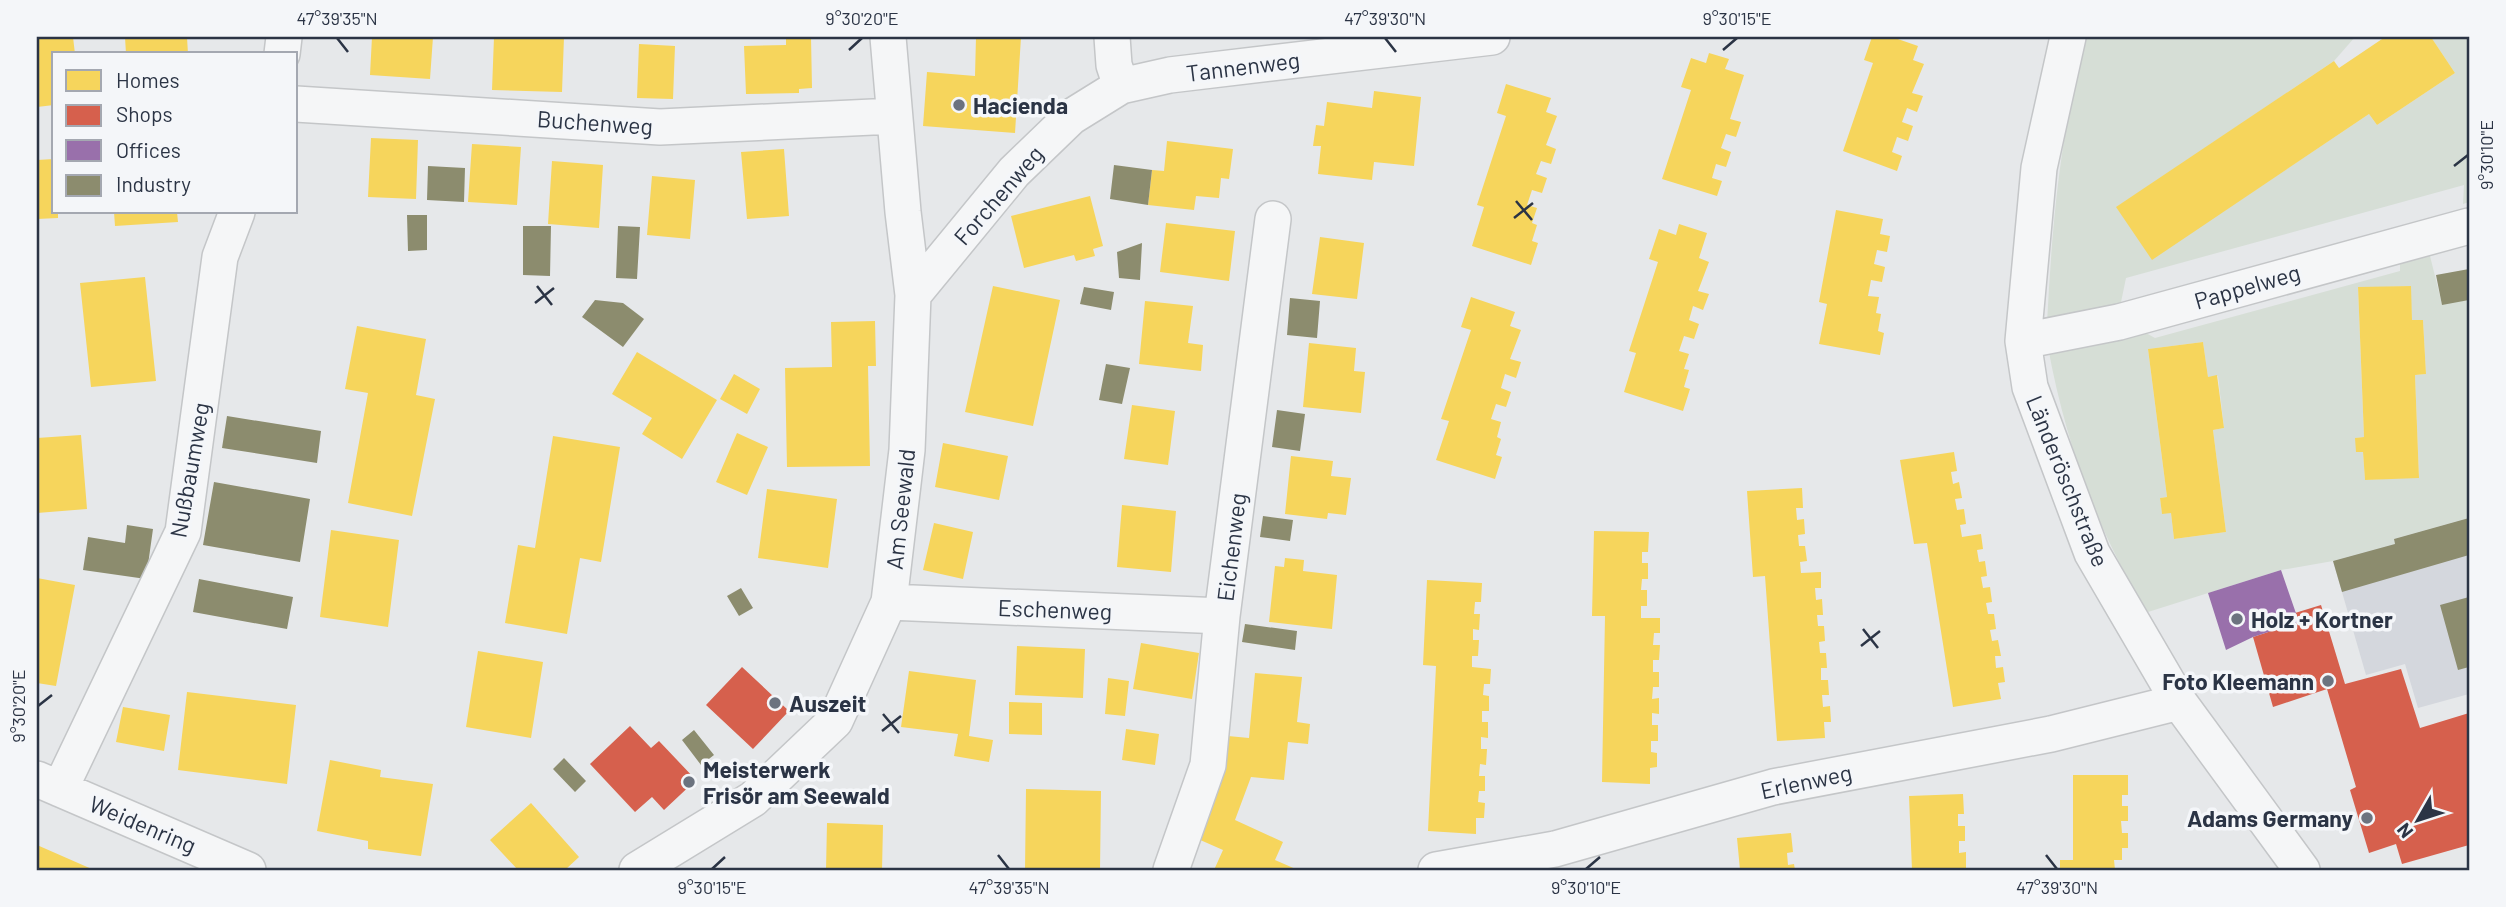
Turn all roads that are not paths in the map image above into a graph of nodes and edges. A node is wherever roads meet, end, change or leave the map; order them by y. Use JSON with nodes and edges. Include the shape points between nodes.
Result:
{"nodes":[{"id":1,"x":888,"y":37,"type":"edge"},
{"id":2,"x":1112,"y":37,"type":"edge"},
{"id":3,"x":1492,"y":37,"type":"edge"},
{"id":4,"x":2068,"y":37,"type":"edge"},
{"id":5,"x":1121,"y":86,"type":"junction"},
{"id":6,"x":298,"y":104,"type":"edge"},
{"id":7,"x":894,"y":116,"type":"junction"},
{"id":8,"x":236,"y":214,"type":"edge"},
{"id":9,"x":1273,"y":219,"type":"dead end"},
{"id":10,"x":2469,"y":226,"type":"edge"},
{"id":11,"x":913,"y":295,"type":"junction"},
{"id":12,"x":2022,"y":341,"type":"junction"},
{"id":13,"x":889,"y":602,"type":"junction"},
{"id":14,"x":1222,"y":616,"type":"junction"},
{"id":15,"x":2179,"y":702,"type":"junction"},
{"id":16,"x":48,"y":784,"type":"edge"},
{"id":17,"x":248,"y":870,"type":"edge"},
{"id":18,"x":637,"y":870,"type":"edge"},
{"id":19,"x":1171,"y":870,"type":"edge"},
{"id":20,"x":1436,"y":870,"type":"edge"},
{"id":21,"x":2302,"y":870,"type":"edge"}],
"edges":[{"from":1,"to":7,"type":"street","name":"Am Seewald"},
{"from":2,"to":5,"type":"street"},
{"from":3,"to":5,"type":"street","name":"Tannenweg","via":[[1170,75]]},
{"from":4,"to":12,"type":"street","name":"Länderöschstraße","via":[[2039,168]]},
{"from":5,"to":11,"type":"street","name":"Forchenweg","via":[[1071,117],[1014,172]]},
{"from":6,"to":7,"type":"street","name":"Buchenweg","via":[[660,127]]},
{"from":7,"to":11,"type":"street","name":"Am Seewald"},
{"from":8,"to":16,"type":"street","name":"Nußbaumweg","via":[[220,257],[183,532]]},
{"from":9,"to":14,"type":"street","name":"Eichenweg"},
{"from":10,"to":12,"type":"street","name":"Pappelweg","via":[[2119,322]]},
{"from":11,"to":13,"type":"street","name":"Am Seewald","via":[[907,450]]},
{"from":12,"to":15,"type":"street","name":"Länderöschstraße","via":[[2030,387],[2092,553]]},
{"from":13,"to":14,"type":"street","name":"Eschenweg"},
{"from":13,"to":18,"type":"street","name":"Am Seewald","via":[[835,721],[752,799]]},
{"from":14,"to":19,"type":"street","name":"Eichenweg","via":[[1208,765]]},
{"from":15,"to":20,"type":"street","name":"Erlenweg","via":[[2050,734],[1773,787],[1555,849]]},
{"from":15,"to":21,"type":"street","name":"Länderöschstraße"},
{"from":16,"to":17,"type":"street","name":"Weidenring"}]}
